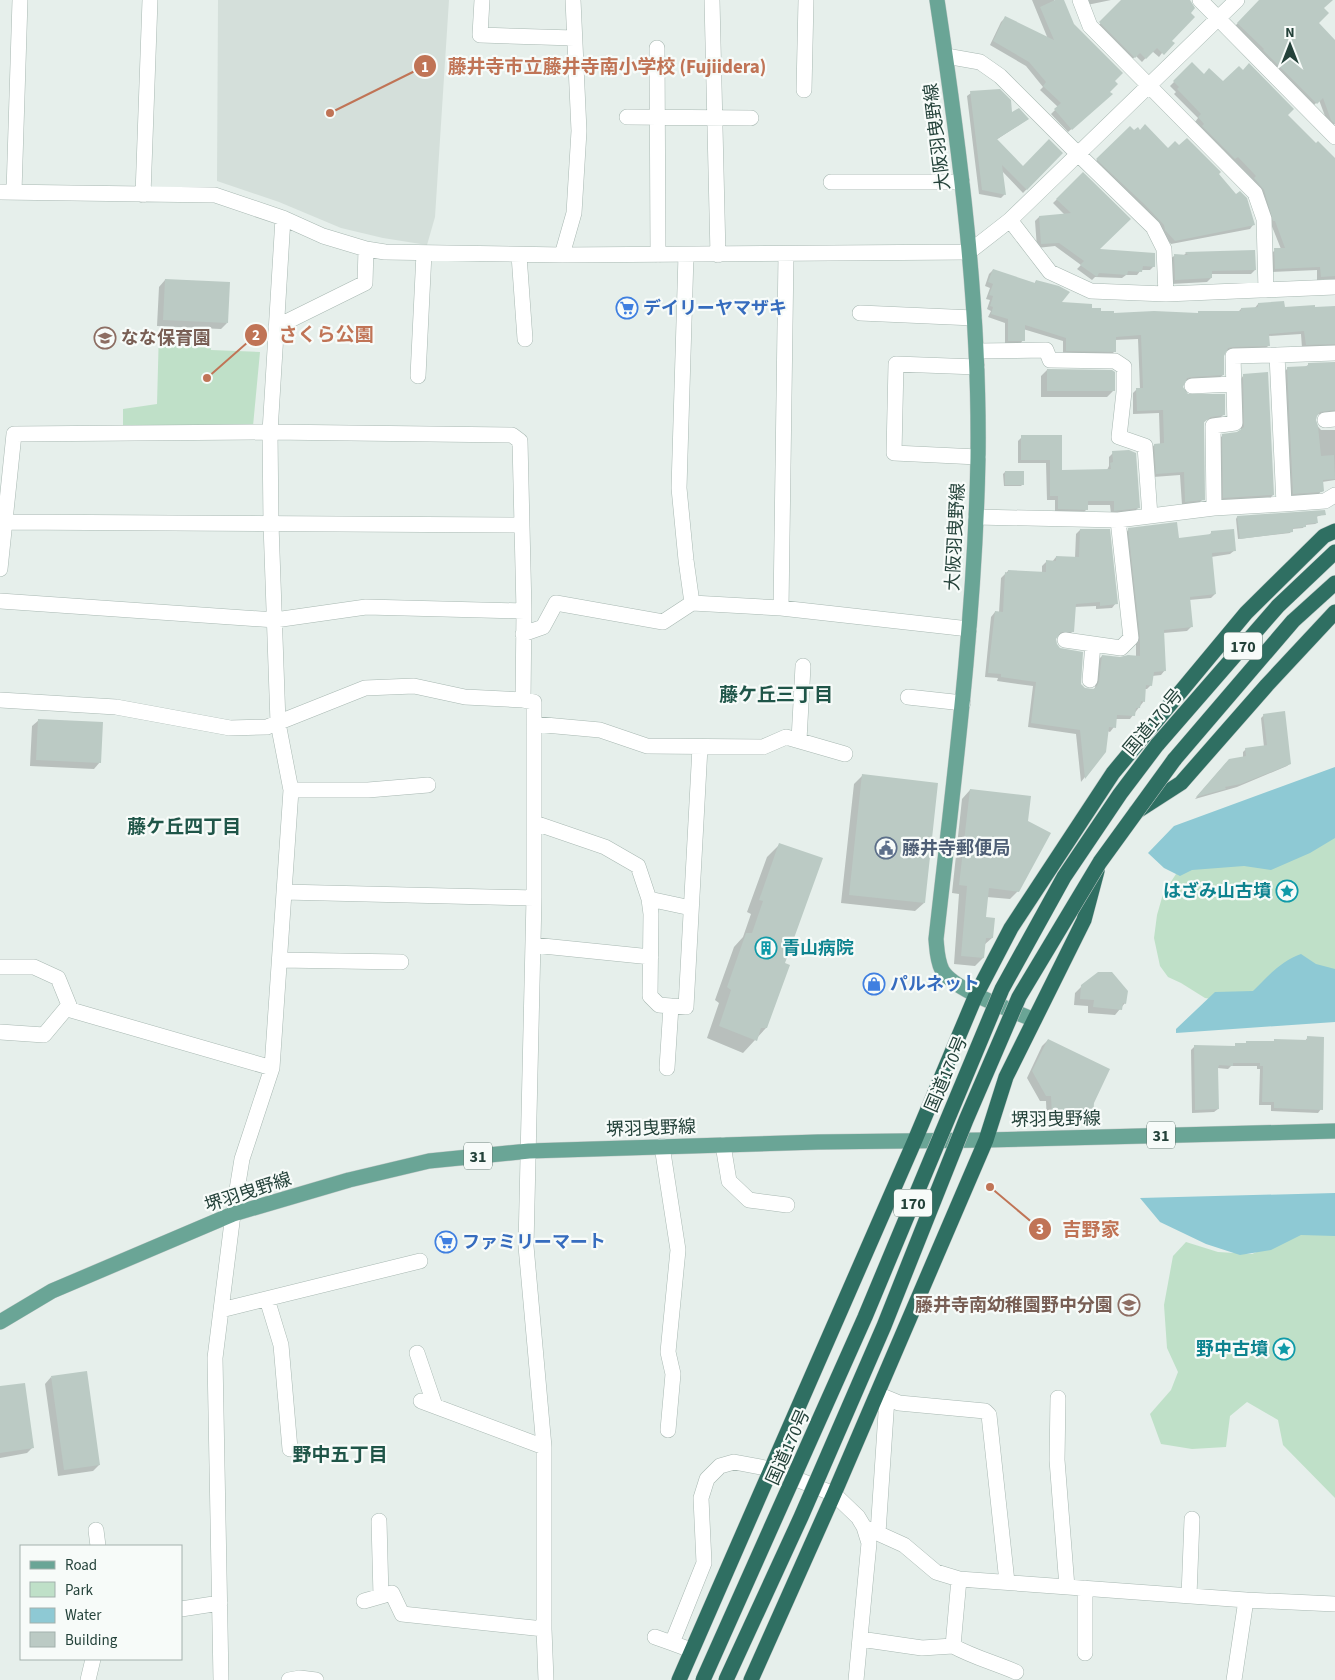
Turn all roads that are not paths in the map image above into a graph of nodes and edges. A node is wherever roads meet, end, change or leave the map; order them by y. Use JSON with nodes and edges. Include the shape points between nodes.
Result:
{"nodes":[{"id":1,"x":20,"y":0,"type":"edge"},
{"id":2,"x":150,"y":0,"type":"edge"},
{"id":3,"x":482,"y":0,"type":"edge"},
{"id":4,"x":573,"y":0,"type":"edge"},
{"id":5,"x":712,"y":0,"type":"edge"},
{"id":6,"x":806,"y":0,"type":"edge"},
{"id":7,"x":937,"y":0,"type":"edge"},
{"id":8,"x":1080,"y":0,"type":"edge"},
{"id":9,"x":1200,"y":0,"type":"edge"},
{"id":10,"x":1237,"y":0,"type":"edge"},
{"id":11,"x":1218,"y":18,"type":"junction"},
{"id":12,"x":574,"y":38,"type":"junction"},
{"id":13,"x":657,"y":48,"type":"dead end"},
{"id":14,"x":946,"y":56,"type":"junction"},
{"id":15,"x":1149,"y":84,"type":"junction"},
{"id":16,"x":804,"y":90,"type":"dead end"},
{"id":17,"x":627,"y":117,"type":"dead end"},
{"id":18,"x":658,"y":118,"type":"junction"},
{"id":19,"x":715,"y":118,"type":"junction"},
{"id":20,"x":751,"y":118,"type":"dead end"},
{"id":21,"x":1335,"y":137,"type":"edge"},
{"id":22,"x":1078,"y":154,"type":"junction"},
{"id":23,"x":831,"y":182,"type":"dead end"},
{"id":24,"x":962,"y":182,"type":"junction"},
{"id":25,"x":7,"y":192,"type":"edge"},
{"id":26,"x":143,"y":195,"type":"junction"},
{"id":27,"x":283,"y":218,"type":"junction"},
{"id":28,"x":1010,"y":220,"type":"junction"},
{"id":29,"x":366,"y":249,"type":"junction"},
{"id":30,"x":969,"y":252,"type":"junction"},
{"id":31,"x":424,"y":253,"type":"junction"},
{"id":32,"x":786,"y":254,"type":"junction"},
{"id":33,"x":519,"y":255,"type":"junction"},
{"id":34,"x":562,"y":255,"type":"junction"},
{"id":35,"x":658,"y":255,"type":"junction"},
{"id":36,"x":686,"y":255,"type":"junction"},
{"id":37,"x":718,"y":255,"type":"junction"},
{"id":38,"x":1335,"y":287,"type":"edge"},
{"id":39,"x":1266,"y":290,"type":"junction"},
{"id":40,"x":1166,"y":294,"type":"junction"},
{"id":41,"x":860,"y":313,"type":"dead end"},
{"id":42,"x":974,"y":318,"type":"junction"},
{"id":43,"x":276,"y":327,"type":"junction"},
{"id":44,"x":525,"y":339,"type":"dead end"},
{"id":45,"x":977,"y":351,"type":"junction"},
{"id":46,"x":1335,"y":353,"type":"edge"},
{"id":47,"x":1277,"y":355,"type":"junction"},
{"id":48,"x":977,"y":367,"type":"junction"},
{"id":49,"x":418,"y":376,"type":"dead end"},
{"id":50,"x":1233,"y":384,"type":"junction"},
{"id":51,"x":1192,"y":386,"type":"dead end"},
{"id":52,"x":270,"y":432,"type":"junction"},
{"id":53,"x":978,"y":457,"type":"junction"},
{"id":54,"x":1335,"y":495,"type":"edge"},
{"id":55,"x":1284,"y":504,"type":"junction"},
{"id":56,"x":1214,"y":508,"type":"junction"},
{"id":57,"x":1150,"y":516,"type":"junction"},
{"id":58,"x":976,"y":517,"type":"junction"},
{"id":59,"x":1118,"y":520,"type":"junction"},
{"id":60,"x":4,"y":522,"type":"junction"},
{"id":61,"x":271,"y":524,"type":"junction"},
{"id":62,"x":522,"y":525,"type":"junction"},
{"id":63,"x":1335,"y":531,"type":"edge"},
{"id":64,"x":1335,"y":552,"type":"edge"},
{"id":65,"x":0,"y":569,"type":"edge"},
{"id":66,"x":1335,"y":583,"type":"edge"},
{"id":67,"x":0,"y":601,"type":"edge"},
{"id":68,"x":692,"y":603,"type":"junction"},
{"id":69,"x":781,"y":608,"type":"junction"},
{"id":70,"x":524,"y":611,"type":"junction"},
{"id":71,"x":1335,"y":612,"type":"edge"},
{"id":72,"x":275,"y":620,"type":"junction"},
{"id":73,"x":969,"y":628,"type":"junction"},
{"id":74,"x":523,"y":634,"type":"junction"},
{"id":75,"x":1065,"y":640,"type":"dead end"},
{"id":76,"x":1093,"y":644,"type":"junction"},
{"id":77,"x":803,"y":666,"type":"dead end"},
{"id":78,"x":1090,"y":680,"type":"dead end"},
{"id":79,"x":908,"y":697,"type":"dead end"},
{"id":80,"x":0,"y":700,"type":"edge"},
{"id":81,"x":523,"y":700,"type":"junction"},
{"id":82,"x":963,"y":703,"type":"junction"},
{"id":83,"x":278,"y":723,"type":"junction"},
{"id":84,"x":534,"y":724,"type":"junction"},
{"id":85,"x":799,"y":740,"type":"junction"},
{"id":86,"x":700,"y":747,"type":"junction"},
{"id":87,"x":845,"y":754,"type":"dead end"},
{"id":88,"x":428,"y":785,"type":"dead end"},
{"id":89,"x":291,"y":790,"type":"junction"},
{"id":90,"x":535,"y":823,"type":"junction"},
{"id":91,"x":284,"y":892,"type":"junction"},
{"id":92,"x":534,"y":898,"type":"junction"},
{"id":93,"x":649,"y":899,"type":"junction"},
{"id":94,"x":692,"y":908,"type":"junction"},
{"id":95,"x":533,"y":944,"type":"junction"},
{"id":96,"x":651,"y":956,"type":"junction"},
{"id":97,"x":280,"y":960,"type":"junction"},
{"id":98,"x":401,"y":962,"type":"dead end"},
{"id":99,"x":0,"y":967,"type":"edge"},
{"id":100,"x":976,"y":995,"type":"junction"},
{"id":101,"x":69,"y":1005,"type":"junction"},
{"id":102,"x":671,"y":1006,"type":"junction"},
{"id":103,"x":1034,"y":1020,"type":"junction"},
{"id":104,"x":0,"y":1032,"type":"edge"},
{"id":105,"x":272,"y":1068,"type":"junction"},
{"id":106,"x":667,"y":1068,"type":"dead end"},
{"id":107,"x":1335,"y":1131,"type":"edge"},
{"id":108,"x":915,"y":1140,"type":"junction"},
{"id":109,"x":986,"y":1140,"type":"junction"},
{"id":110,"x":723,"y":1145,"type":"junction"},
{"id":111,"x":662,"y":1146,"type":"junction"},
{"id":112,"x":529,"y":1151,"type":"junction"},
{"id":113,"x":787,"y":1205,"type":"dead end"},
{"id":114,"x":233,"y":1214,"type":"junction"},
{"id":115,"x":420,"y":1261,"type":"dead end"},
{"id":116,"x":267,"y":1299,"type":"junction"},
{"id":117,"x":221,"y":1310,"type":"junction"},
{"id":118,"x":0,"y":1322,"type":"edge"},
{"id":119,"x":417,"y":1353,"type":"dead end"},
{"id":120,"x":882,"y":1396,"type":"junction"},
{"id":121,"x":1058,"y":1398,"type":"dead end"},
{"id":122,"x":668,"y":1430,"type":"dead end"},
{"id":123,"x":544,"y":1447,"type":"junction"},
{"id":124,"x":290,"y":1449,"type":"dead end"},
{"id":125,"x":771,"y":1469,"type":"junction"},
{"id":126,"x":834,"y":1494,"type":"junction"},
{"id":127,"x":1192,"y":1519,"type":"dead end"},
{"id":128,"x":379,"y":1521,"type":"dead end"},
{"id":129,"x":864,"y":1527,"type":"junction"},
{"id":130,"x":96,"y":1530,"type":"dead end"},
{"id":131,"x":878,"y":1534,"type":"junction"},
{"id":132,"x":98,"y":1545,"type":"edge"},
{"id":133,"x":959,"y":1579,"type":"junction"},
{"id":134,"x":1007,"y":1582,"type":"junction"},
{"id":135,"x":1067,"y":1587,"type":"junction"},
{"id":136,"x":1085,"y":1588,"type":"junction"},
{"id":137,"x":381,"y":1596,"type":"junction"},
{"id":138,"x":1190,"y":1596,"type":"junction"},
{"id":139,"x":1246,"y":1600,"type":"junction"},
{"id":140,"x":364,"y":1601,"type":"dead end"},
{"id":141,"x":220,"y":1602,"type":"junction"},
{"id":142,"x":1335,"y":1604,"type":"edge"},
{"id":143,"x":182,"y":1609,"type":"edge"},
{"id":144,"x":544,"y":1629,"type":"junction"},
{"id":145,"x":655,"y":1637,"type":"dead end"},
{"id":146,"x":860,"y":1639,"type":"junction"},
{"id":147,"x":672,"y":1643,"type":"junction"},
{"id":148,"x":953,"y":1646,"type":"junction"},
{"id":149,"x":692,"y":1650,"type":"junction"},
{"id":150,"x":1085,"y":1653,"type":"dead end"},
{"id":151,"x":93,"y":1660,"type":"edge"},
{"id":152,"x":1016,"y":1672,"type":"dead end"},
{"id":153,"x":296,"y":1679,"type":"edge"},
{"id":154,"x":88,"y":1680,"type":"edge"},
{"id":155,"x":221,"y":1680,"type":"edge"},
{"id":156,"x":316,"y":1680,"type":"edge"},
{"id":157,"x":546,"y":1680,"type":"edge"},
{"id":158,"x":679,"y":1680,"type":"edge"},
{"id":159,"x":704,"y":1680,"type":"edge"},
{"id":160,"x":726,"y":1680,"type":"edge"},
{"id":161,"x":751,"y":1680,"type":"edge"},
{"id":162,"x":856,"y":1680,"type":"edge"},
{"id":163,"x":1234,"y":1680,"type":"edge"}],
"edges":[{"from":1,"to":25,"type":"street"},
{"from":2,"to":26,"type":"street"},
{"from":3,"to":12,"type":"street","via":[[480,35]]},
{"from":4,"to":12,"type":"street"},
{"from":5,"to":19,"type":"street"},
{"from":6,"to":16,"type":"street"},
{"from":7,"to":14,"type":"main road","name":"大阪羽曳野線"},
{"from":8,"to":15,"type":"street","via":[[1090,26]]},
{"from":9,"to":11,"type":"street"},
{"from":10,"to":11,"type":"street"},
{"from":11,"to":15,"type":"street"},
{"from":11,"to":21,"type":"street"},
{"from":12,"to":34,"type":"street","via":[[578,140],[574,213]]},
{"from":13,"to":18,"type":"street"},
{"from":14,"to":22,"type":"street","via":[[980,62],[1000,76]]},
{"from":14,"to":24,"type":"main road","name":"大阪羽曳野線"},
{"from":15,"to":22,"type":"street"},
{"from":15,"to":39,"type":"street","via":[[1255,193],[1264,219]]},
{"from":17,"to":18,"type":"street"},
{"from":18,"to":19,"type":"street"},
{"from":18,"to":35,"type":"street"},
{"from":19,"to":20,"type":"street"},
{"from":19,"to":37,"type":"street"},
{"from":22,"to":28,"type":"street"},
{"from":22,"to":40,"type":"street","via":[[1153,227],[1164,249]]},
{"from":23,"to":24,"type":"street"},
{"from":24,"to":30,"type":"main road","name":"大阪羽曳野線"},
{"from":25,"to":26,"type":"street"},
{"from":26,"to":27,"type":"street","via":[[215,195]]},
{"from":27,"to":29,"type":"street","via":[[323,236]]},
{"from":27,"to":43,"type":"street"},
{"from":28,"to":30,"type":"street"},
{"from":28,"to":40,"type":"street","via":[[1050,272],[1091,291]]},
{"from":29,"to":31,"type":"street"},
{"from":29,"to":43,"type":"street","via":[[365,283]]},
{"from":30,"to":32,"type":"street"},
{"from":30,"to":42,"type":"main road","name":"大阪羽曳野線"},
{"from":31,"to":33,"type":"street"},
{"from":31,"to":49,"type":"street"},
{"from":32,"to":37,"type":"street"},
{"from":32,"to":69,"type":"street"},
{"from":33,"to":34,"type":"street"},
{"from":33,"to":44,"type":"street"},
{"from":34,"to":35,"type":"street"},
{"from":35,"to":36,"type":"street"},
{"from":36,"to":37,"type":"street"},
{"from":36,"to":68,"type":"street","via":[[678,488]]},
{"from":38,"to":39,"type":"street"},
{"from":39,"to":40,"type":"street"},
{"from":41,"to":42,"type":"street"},
{"from":42,"to":45,"type":"main road","name":"大阪羽曳野線"},
{"from":43,"to":52,"type":"street"},
{"from":45,"to":48,"type":"main road","name":"大阪羽曳野線"},
{"from":45,"to":57,"type":"street","via":[[1046,350],[1050,360],[1115,362],[1124,367],[1119,437],[1146,446]]},
{"from":46,"to":47,"type":"street"},
{"from":47,"to":50,"type":"street","via":[[1233,356]]},
{"from":47,"to":55,"type":"street"},
{"from":48,"to":53,"type":"main road","name":"大阪羽曳野線"},
{"from":48,"to":53,"type":"street","via":[[896,364],[894,452]]},
{"from":50,"to":51,"type":"street"},
{"from":50,"to":56,"type":"street","via":[[1235,423],[1213,426]]},
{"from":52,"to":60,"type":"street","via":[[14,434]]},
{"from":52,"to":61,"type":"street"},
{"from":52,"to":62,"type":"street","via":[[512,435],[520,441]]},
{"from":53,"to":58,"type":"main road","name":"大阪羽曳野線"},
{"from":54,"to":55,"type":"street","via":[[1325,501]]},
{"from":55,"to":56,"type":"street"},
{"from":56,"to":57,"type":"street"},
{"from":57,"to":59,"type":"street"},
{"from":58,"to":59,"type":"street"},
{"from":58,"to":73,"type":"main road","name":"大阪羽曳野線"},
{"from":59,"to":76,"type":"street","via":[[1131,638],[1121,648]]},
{"from":60,"to":61,"type":"street"},
{"from":60,"to":65,"type":"street"},
{"from":61,"to":62,"type":"street"},
{"from":61,"to":72,"type":"street"},
{"from":62,"to":70,"type":"street"},
{"from":63,"to":100,"type":"highway","via":[[1324,536],[1246,613],[1113,773],[1011,928]]},
{"from":64,"to":159,"type":"highway","name":"国道170号","number":"170","bridge":true,"via":[[1278,606],[1157,745],[1064,877],[1002,989],[865,1317]]},
{"from":66,"to":160,"type":"highway","name":"国道170号","number":"170","bridge":true,"via":[[1293,621],[1174,760],[1100,862],[1020,998],[966,1120],[880,1335]]},
{"from":67,"to":72,"type":"street"},
{"from":68,"to":69,"type":"street"},
{"from":68,"to":74,"type":"street","via":[[663,622],[556,603],[543,627]]},
{"from":69,"to":73,"type":"street"},
{"from":70,"to":72,"type":"street","via":[[366,606]]},
{"from":70,"to":74,"type":"street"},
{"from":71,"to":103,"type":"highway","via":[[1181,783],[1127,819],[1102,852],[1084,920]]},
{"from":72,"to":83,"type":"street"},
{"from":73,"to":82,"type":"main road","name":"大阪羽曳野線"},
{"from":74,"to":81,"type":"street"},
{"from":75,"to":76,"type":"street"},
{"from":76,"to":78,"type":"street"},
{"from":77,"to":85,"type":"street"},
{"from":79,"to":82,"type":"street"},
{"from":80,"to":83,"type":"street","via":[[116,707],[230,728]]},
{"from":81,"to":83,"type":"street","via":[[465,697],[414,686],[366,688]]},
{"from":81,"to":84,"type":"street","via":[[534,702]]},
{"from":82,"to":100,"type":"main road","name":"大阪羽曳野線","via":[[936,939],[937,957],[948,979]]},
{"from":83,"to":89,"type":"street"},
{"from":84,"to":86,"type":"street","via":[[600,730],[647,746]]},
{"from":84,"to":90,"type":"street"},
{"from":85,"to":86,"type":"street","via":[[786,736],[763,747]]},
{"from":85,"to":87,"type":"street"},
{"from":86,"to":94,"type":"street"},
{"from":88,"to":89,"type":"street","via":[[368,790]]},
{"from":89,"to":91,"type":"street"},
{"from":90,"to":92,"type":"street"},
{"from":90,"to":93,"type":"street","via":[[605,847],[638,866]]},
{"from":91,"to":92,"type":"street"},
{"from":91,"to":97,"type":"street"},
{"from":92,"to":95,"type":"street"},
{"from":93,"to":94,"type":"street"},
{"from":93,"to":96,"type":"street"},
{"from":94,"to":102,"type":"street","via":[[686,1007]]},
{"from":95,"to":96,"type":"street"},
{"from":95,"to":112,"type":"street"},
{"from":96,"to":102,"type":"street","via":[[650,996],[658,1005]]},
{"from":97,"to":98,"type":"street"},
{"from":97,"to":105,"type":"street"},
{"from":99,"to":101,"type":"street","via":[[34,967],[58,978]]},
{"from":100,"to":103,"type":"main road","name":"大阪羽曳野線"},
{"from":100,"to":108,"type":"highway"},
{"from":101,"to":104,"type":"street","via":[[44,1035]]},
{"from":101,"to":105,"type":"street","via":[[71,1010]]},
{"from":102,"to":106,"type":"street"},
{"from":103,"to":109,"type":"highway","via":[[1006,1077]]},
{"from":105,"to":114,"type":"street","via":[[242,1159]]},
{"from":107,"to":109,"type":"main road","name":"堺羽曳野線","number":"31"},
{"from":108,"to":109,"type":"main road","name":"堺羽曳野線","number":"31"},
{"from":108,"to":110,"type":"main road","name":"堺羽曳野線","number":"31"},
{"from":108,"to":125,"type":"highway"},
{"from":109,"to":120,"type":"highway"},
{"from":110,"to":111,"type":"main road","name":"堺羽曳野線","number":"31"},
{"from":110,"to":113,"type":"street","via":[[730,1181],[749,1200]]},
{"from":111,"to":112,"type":"main road","name":"堺羽曳野線","number":"31"},
{"from":111,"to":122,"type":"street","via":[[678,1250],[668,1352],[673,1374]]},
{"from":112,"to":114,"type":"main road","name":"堺羽曳野線","number":"31","via":[[429,1161],[349,1180]]},
{"from":112,"to":123,"type":"street","via":[[526,1246]]},
{"from":114,"to":117,"type":"street"},
{"from":114,"to":118,"type":"main road","name":"堺羽曳野線","number":"31","via":[[52,1291]]},
{"from":115,"to":116,"type":"street"},
{"from":116,"to":117,"type":"street"},
{"from":116,"to":124,"type":"street","via":[[281,1345]]},
{"from":117,"to":141,"type":"street","via":[[215,1358]]},
{"from":119,"to":123,"type":"street","via":[[428,1404]]},
{"from":120,"to":126,"type":"highway"},
{"from":120,"to":131,"type":"street"},
{"from":120,"to":134,"type":"street","via":[[899,1403],[985,1411],[989,1415]]},
{"from":121,"to":135,"type":"street","via":[[1057,1460]]},
{"from":123,"to":144,"type":"street"},
{"from":125,"to":126,"type":"street"},
{"from":125,"to":147,"type":"street","via":[[734,1462],[720,1466],[707,1479],[701,1498],[704,1563]]},
{"from":125,"to":149,"type":"highway"},
{"from":126,"to":129,"type":"street"},
{"from":126,"to":161,"type":"highway"},
{"from":127,"to":138,"type":"street"},
{"from":128,"to":137,"type":"street"},
{"from":129,"to":131,"type":"street"},
{"from":129,"to":146,"type":"street","via":[[869,1543]]},
{"from":130,"to":132,"type":"street"},
{"from":131,"to":133,"type":"street","via":[[904,1545],[936,1572]]},
{"from":133,"to":134,"type":"street"},
{"from":133,"to":148,"type":"street"},
{"from":134,"to":135,"type":"street"},
{"from":135,"to":136,"type":"street"},
{"from":136,"to":138,"type":"street"},
{"from":136,"to":150,"type":"street"},
{"from":137,"to":140,"type":"street"},
{"from":137,"to":144,"type":"street","via":[[392,1593],[402,1614]]},
{"from":138,"to":139,"type":"street"},
{"from":139,"to":142,"type":"street"},
{"from":139,"to":163,"type":"street"},
{"from":141,"to":143,"type":"street"},
{"from":141,"to":155,"type":"street"},
{"from":144,"to":157,"type":"street"},
{"from":145,"to":147,"type":"street"},
{"from":146,"to":148,"type":"street","via":[[922,1648]]},
{"from":146,"to":162,"type":"street"},
{"from":147,"to":149,"type":"street"},
{"from":148,"to":152,"type":"street"},
{"from":149,"to":158,"type":"highway"},
{"from":151,"to":154,"type":"street"},
{"from":153,"to":156,"type":"street"}]}
